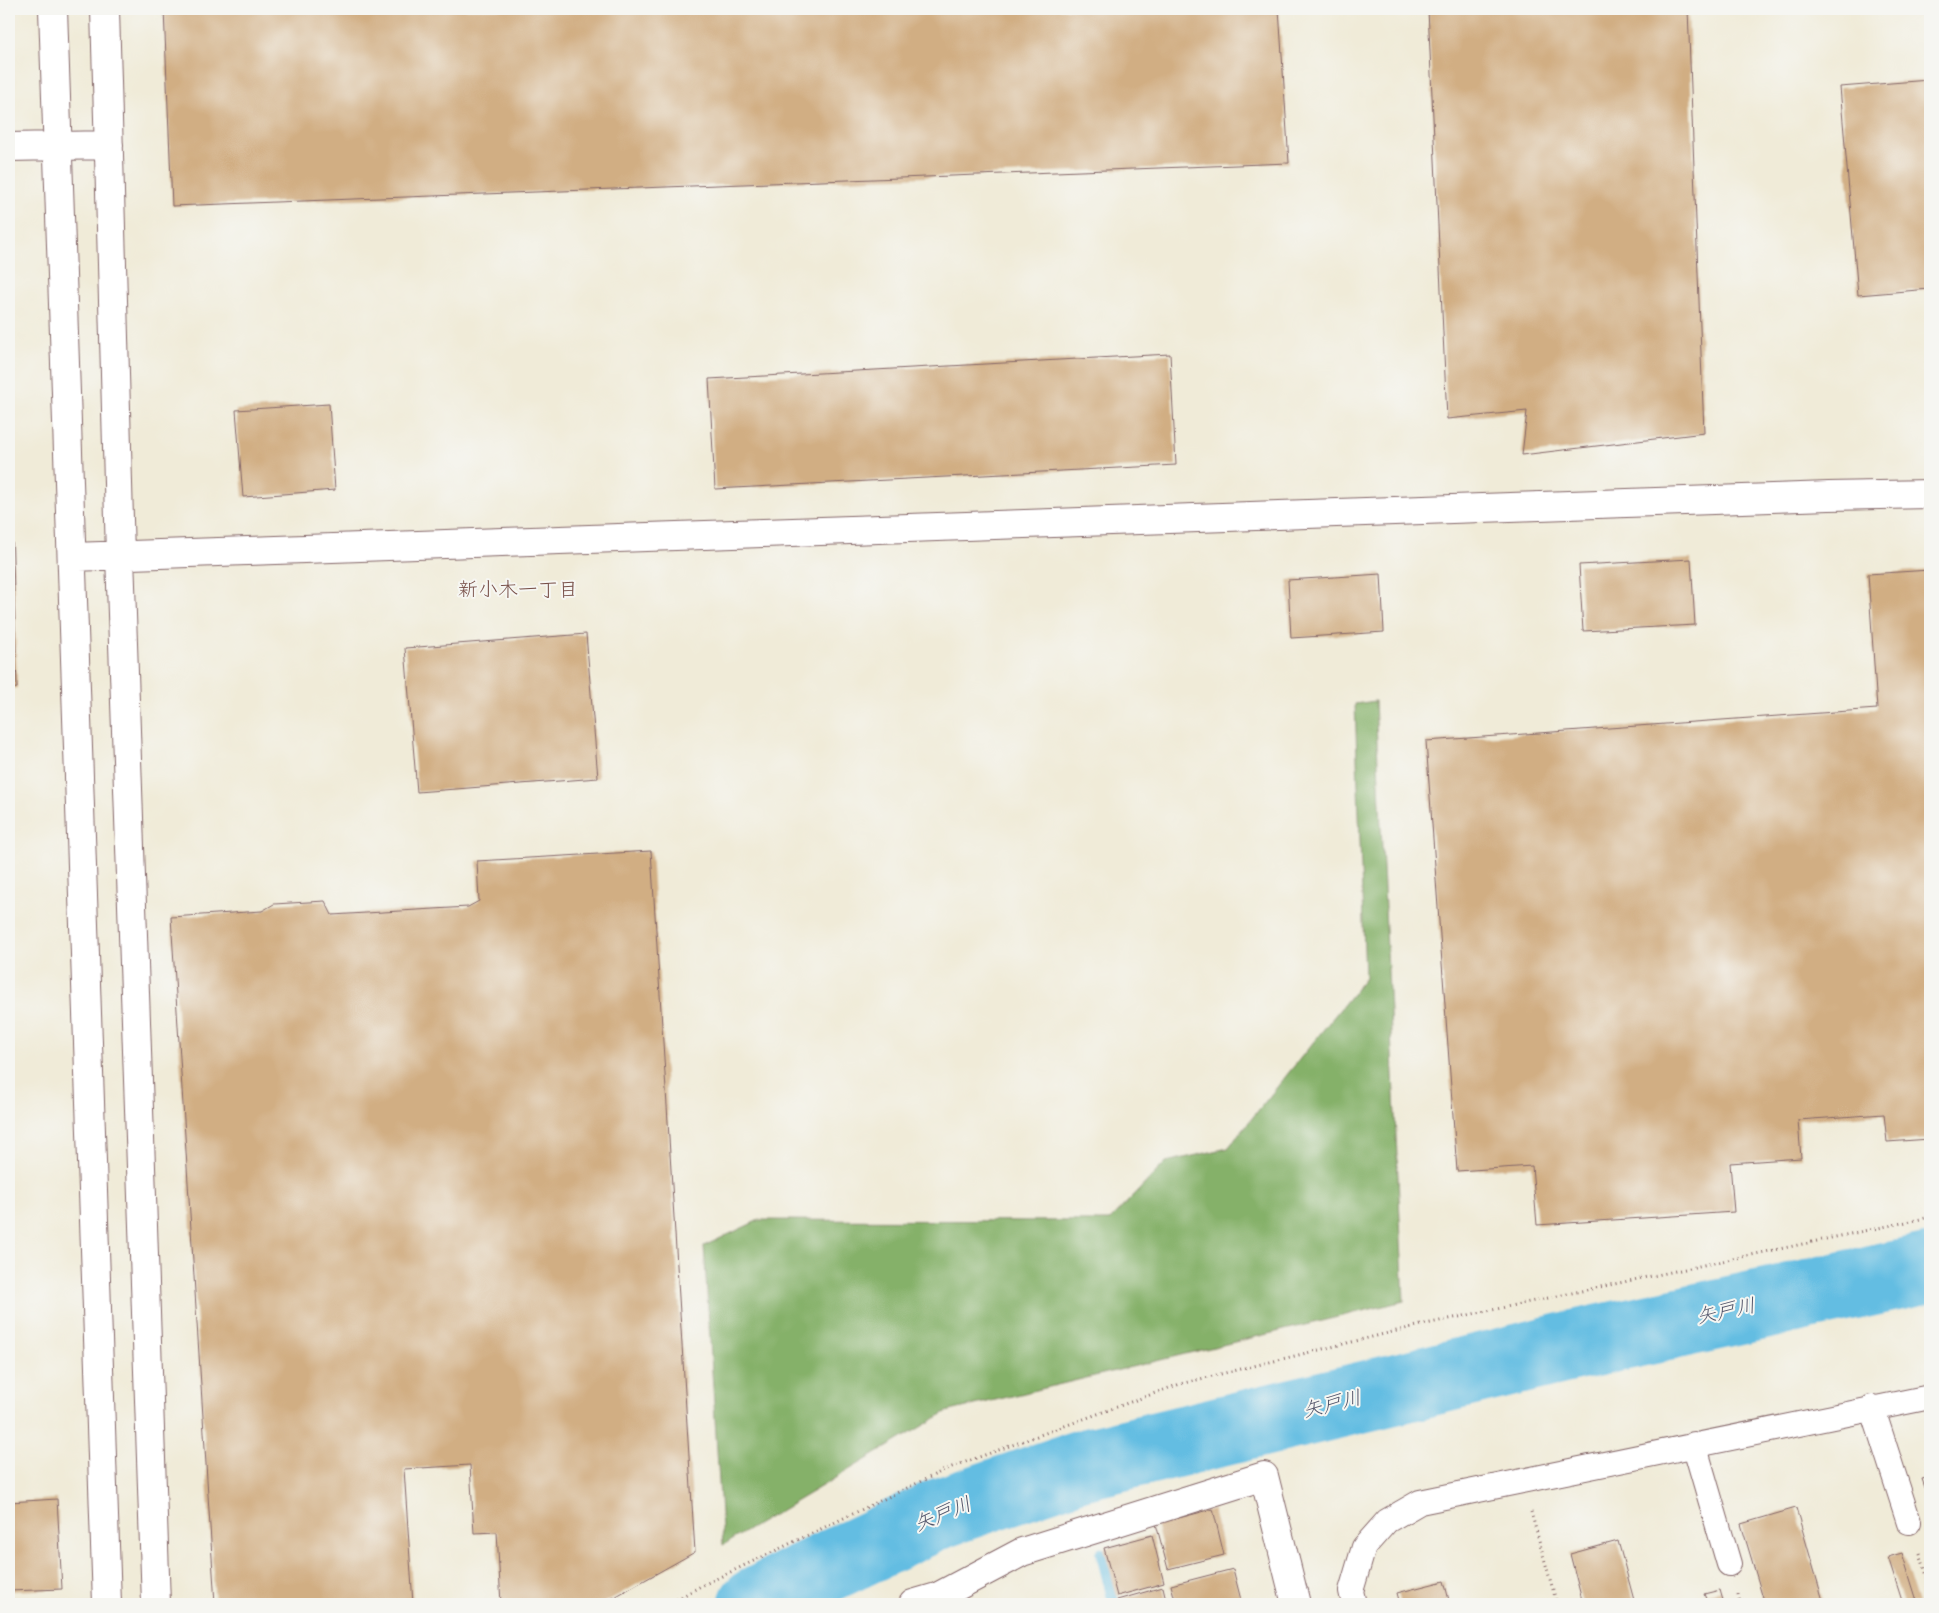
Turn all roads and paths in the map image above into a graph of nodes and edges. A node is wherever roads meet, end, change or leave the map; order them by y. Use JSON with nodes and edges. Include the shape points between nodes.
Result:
{"nodes":[{"id":1,"x":53,"y":9,"type":"edge"},
{"id":2,"x":105,"y":9,"type":"edge"},
{"id":3,"x":109,"y":145,"type":"junction"},
{"id":4,"x":56,"y":146,"type":"junction"},
{"id":5,"x":9,"y":147,"type":"edge"},
{"id":6,"x":1930,"y":494,"type":"edge"},
{"id":7,"x":120,"y":556,"type":"junction"},
{"id":8,"x":72,"y":557,"type":"junction"},
{"id":9,"x":1930,"y":1217,"type":"edge"},
{"id":10,"x":1930,"y":1397,"type":"edge"},
{"id":11,"x":1872,"y":1407,"type":"junction"},
{"id":12,"x":1694,"y":1444,"type":"junction"},
{"id":13,"x":1522,"y":1480,"type":"junction"},
{"id":14,"x":1909,"y":1522,"type":"dead end"},
{"id":15,"x":1729,"y":1564,"type":"dead end"},
{"id":16,"x":930,"y":1602,"type":"edge"},
{"id":17,"x":107,"y":1604,"type":"edge"},
{"id":18,"x":156,"y":1604,"type":"edge"},
{"id":19,"x":668,"y":1604,"type":"edge"},
{"id":20,"x":1296,"y":1604,"type":"edge"},
{"id":21,"x":1354,"y":1604,"type":"edge"},
{"id":22,"x":1557,"y":1604,"type":"edge"}],
"edges":[{"from":1,"to":4,"type":"street"},
{"from":2,"to":3,"type":"street"},
{"from":3,"to":4,"type":"street"},
{"from":3,"to":7,"type":"street"},
{"from":4,"to":5,"type":"street"},
{"from":4,"to":8,"type":"street"},
{"from":6,"to":7,"type":"street"},
{"from":7,"to":8,"type":"street"},
{"from":7,"to":18,"type":"street"},
{"from":8,"to":17,"type":"street"},
{"from":9,"to":19,"type":"path","via":[[1421,1325],[1180,1384],[949,1468]]},
{"from":10,"to":11,"type":"lane"},
{"from":11,"to":12,"type":"lane"},
{"from":11,"to":14,"type":"lane"},
{"from":12,"to":13,"type":"lane"},
{"from":12,"to":15,"type":"lane"},
{"from":13,"to":21,"type":"lane","via":[[1420,1502],[1387,1521],[1364,1547],[1350,1591]]},
{"from":13,"to":22,"type":"path"},
{"from":16,"to":20,"type":"street","via":[[1022,1552],[1264,1476]]}]}
